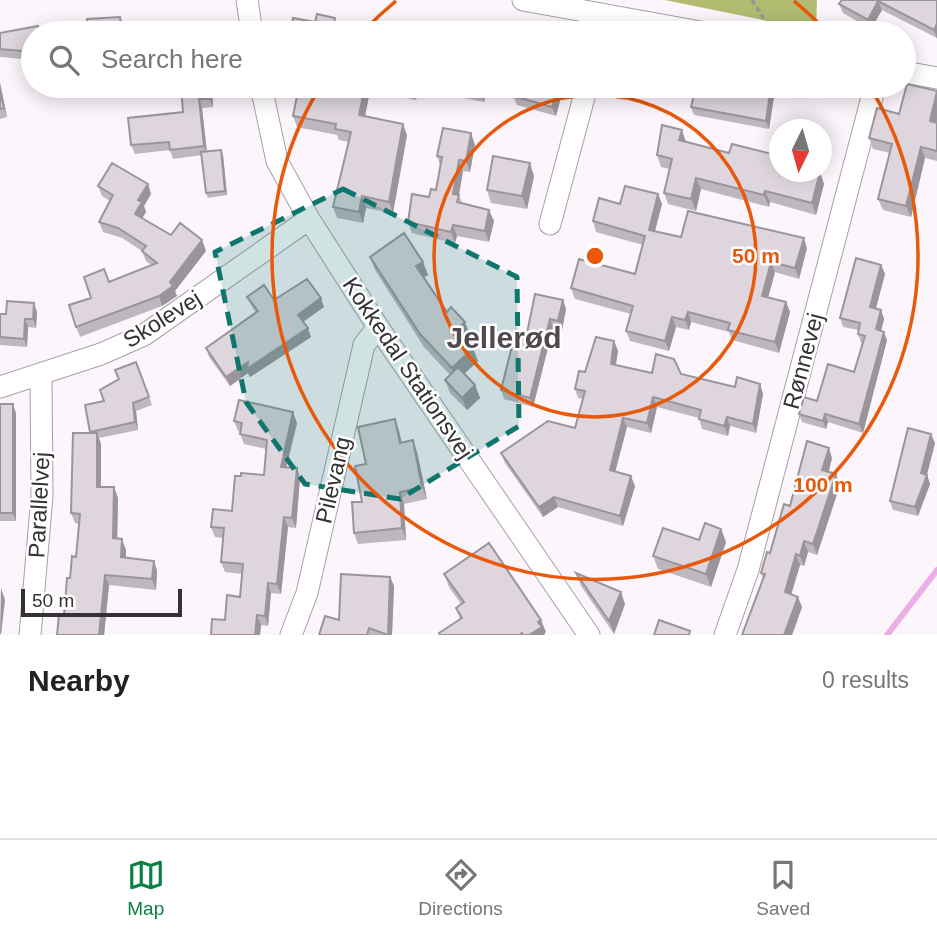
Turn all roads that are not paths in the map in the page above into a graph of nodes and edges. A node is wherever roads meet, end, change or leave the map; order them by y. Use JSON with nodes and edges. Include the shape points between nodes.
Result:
{"nodes":[{"id":1,"x":247,"y":0,"type":"edge"},
{"id":2,"x":523,"y":0,"type":"edge"},
{"id":3,"x":250,"y":21,"type":"edge"},
{"id":4,"x":594,"y":21,"type":"edge"},
{"id":5,"x":916,"y":74,"type":"edge"},
{"id":6,"x":937,"y":78,"type":"edge"},
{"id":7,"x":263,"y":98,"type":"edge"},
{"id":8,"x":584,"y":98,"type":"edge"},
{"id":9,"x":872,"y":98,"type":"edge"},
{"id":10,"x":309,"y":219,"type":"junction"},
{"id":11,"x":550,"y":224,"type":"dead end"},
{"id":12,"x":377,"y":327,"type":"junction"},
{"id":13,"x":41,"y":375,"type":"junction"},
{"id":14,"x":0,"y":387,"type":"edge"},
{"id":15,"x":30,"y":635,"type":"edge"},
{"id":16,"x":291,"y":635,"type":"edge"},
{"id":17,"x":589,"y":635,"type":"edge"},
{"id":18,"x":725,"y":635,"type":"edge"}],
"edges":[{"from":1,"to":3,"type":"street"},
{"from":2,"to":4,"type":"street"},
{"from":5,"to":6,"type":"street"},
{"from":7,"to":10,"type":"street","name":"Kokkedal Stationsvej","via":[[276,161]]},
{"from":8,"to":11,"type":"street"},
{"from":9,"to":18,"type":"street","name":"Rønnevej","via":[[748,570]]},
{"from":10,"to":12,"type":"street","name":"Kokkedal Stationsvej"},
{"from":10,"to":13,"type":"street","name":"Skolevej","via":[[144,335]]},
{"from":12,"to":16,"type":"street","name":"Pilevang","via":[[364,345],[307,593]]},
{"from":12,"to":17,"type":"street","name":"Kokkedal Stationsvej"},
{"from":13,"to":14,"type":"street","name":"Skolevej"},
{"from":13,"to":15,"type":"street","name":"Parallelvej","via":[[42,496]]}]}
